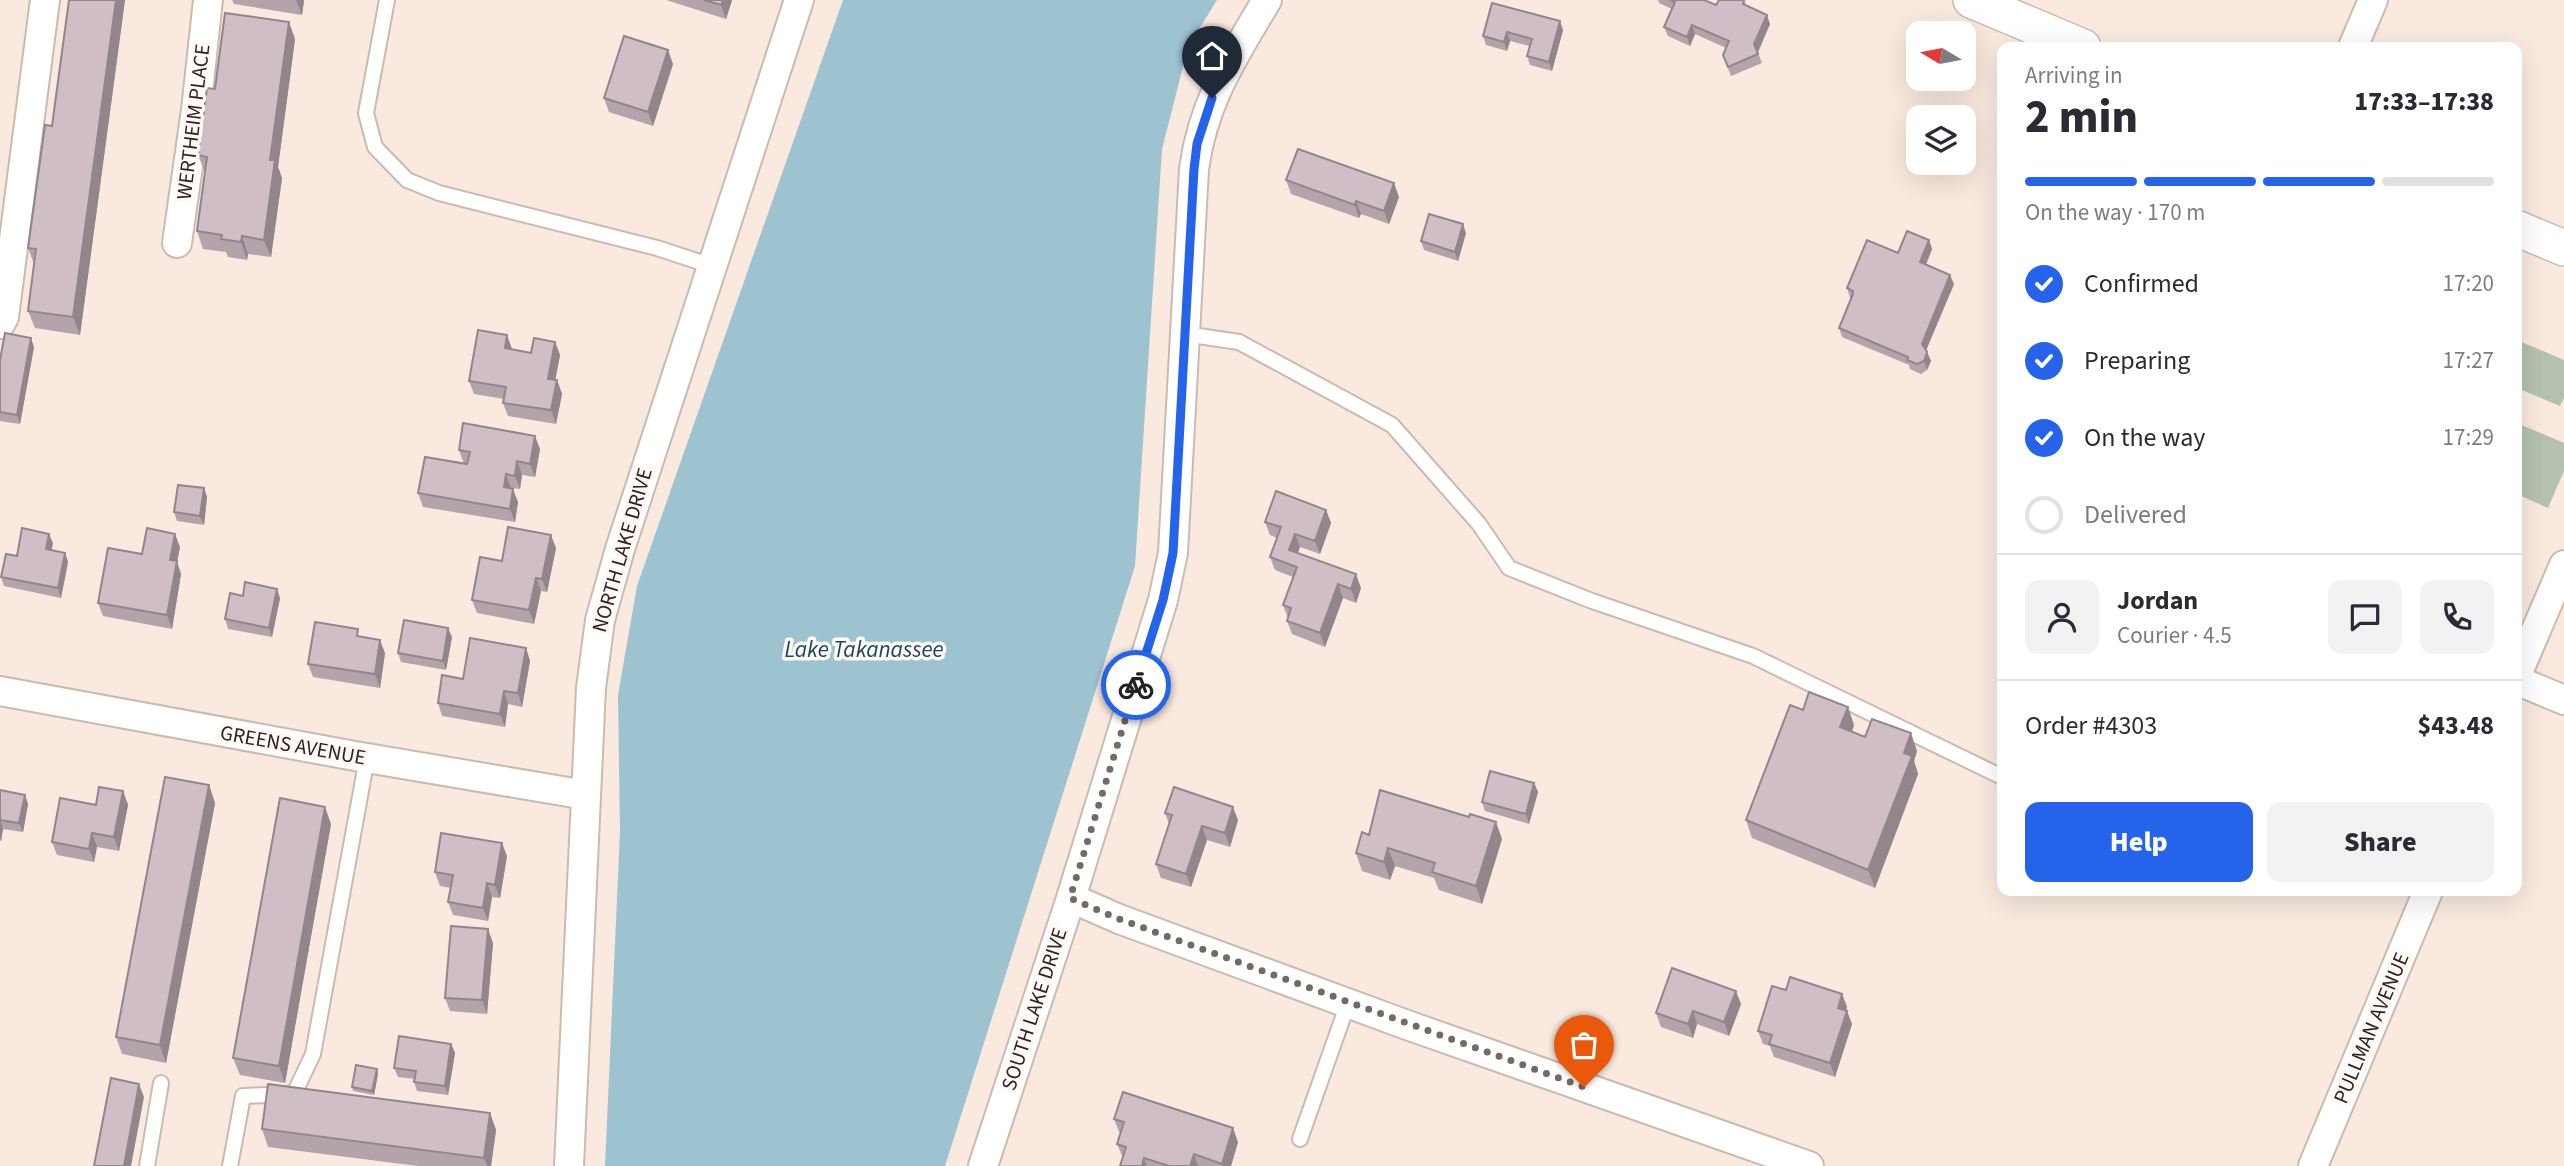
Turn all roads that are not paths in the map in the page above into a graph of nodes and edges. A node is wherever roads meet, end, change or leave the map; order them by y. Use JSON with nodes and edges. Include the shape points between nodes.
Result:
{"nodes":[{"id":1,"x":45,"y":0,"type":"edge"},
{"id":2,"x":208,"y":0,"type":"edge"},
{"id":3,"x":387,"y":0,"type":"edge"},
{"id":4,"x":799,"y":0,"type":"edge"},
{"id":5,"x":1268,"y":0,"type":"edge"},
{"id":6,"x":1971,"y":0,"type":"edge"},
{"id":7,"x":2374,"y":0,"type":"edge"},
{"id":8,"x":2071,"y":42,"type":"edge"},
{"id":9,"x":2355,"y":42,"type":"edge"},
{"id":10,"x":2522,"y":231,"type":"edge"},
{"id":11,"x":177,"y":243,"type":"dead end"},
{"id":12,"x":2564,"y":248,"type":"edge"},
{"id":13,"x":712,"y":266,"type":"junction"},
{"id":14,"x":0,"y":324,"type":"edge"},
{"id":15,"x":1185,"y":334,"type":"junction"},
{"id":16,"x":2564,"y":565,"type":"edge"},
{"id":17,"x":2522,"y":664,"type":"edge"},
{"id":18,"x":2522,"y":681,"type":"edge"},
{"id":19,"x":0,"y":691,"type":"edge"},
{"id":20,"x":2564,"y":700,"type":"edge"},
{"id":21,"x":367,"y":758,"type":"junction"},
{"id":22,"x":1997,"y":775,"type":"edge"},
{"id":23,"x":586,"y":795,"type":"junction"},
{"id":24,"x":2426,"y":896,"type":"edge"},
{"id":25,"x":1070,"y":898,"type":"junction"},
{"id":26,"x":1349,"y":1003,"type":"junction"},
{"id":27,"x":161,"y":1083,"type":"dead end"},
{"id":28,"x":1300,"y":1139,"type":"dead end"},
{"id":29,"x":147,"y":1166,"type":"edge"},
{"id":30,"x":230,"y":1166,"type":"edge"},
{"id":31,"x":569,"y":1166,"type":"edge"},
{"id":32,"x":983,"y":1166,"type":"edge"},
{"id":33,"x":1809,"y":1166,"type":"edge"},
{"id":34,"x":2313,"y":1166,"type":"edge"}],
"edges":[{"from":1,"to":14,"type":"street"},
{"from":2,"to":11,"type":"street","name":"WERTHEIM PLACE"},
{"from":3,"to":13,"type":"lane","via":[[366,113],[374,147],[407,180],[439,193]]},
{"from":4,"to":13,"type":"street","name":"NORTH LAKE DRIVE"},
{"from":5,"to":15,"type":"street","name":"SOUTH LAKE DRIVE","via":[[1219,84],[1197,144]]},
{"from":6,"to":8,"type":"street"},
{"from":7,"to":9,"type":"street"},
{"from":10,"to":12,"type":"street"},
{"from":13,"to":23,"type":"street","name":"NORTH LAKE DRIVE","via":[[600,620],[590,688]]},
{"from":15,"to":22,"type":"lane","via":[[1239,342],[1392,425],[1479,524],[1509,568],[1753,656]]},
{"from":15,"to":25,"type":"street","name":"SOUTH LAKE DRIVE","via":[[1173,553],[1163,600]]},
{"from":16,"to":17,"type":"street"},
{"from":18,"to":20,"type":"street"},
{"from":19,"to":21,"type":"street","name":"GREENS AVENUE"},
{"from":21,"to":23,"type":"street","name":"GREENS AVENUE"},
{"from":21,"to":30,"type":"lane","via":[[313,1054],[294,1094],[243,1096]]},
{"from":23,"to":31,"type":"street","name":"NORTH LAKE DRIVE"},
{"from":24,"to":34,"type":"street","name":"PULLMAN AVENUE"},
{"from":25,"to":26,"type":"street"},
{"from":25,"to":32,"type":"street","name":"SOUTH LAKE DRIVE"},
{"from":26,"to":28,"type":"lane"},
{"from":26,"to":33,"type":"street"},
{"from":27,"to":29,"type":"lane"}]}
